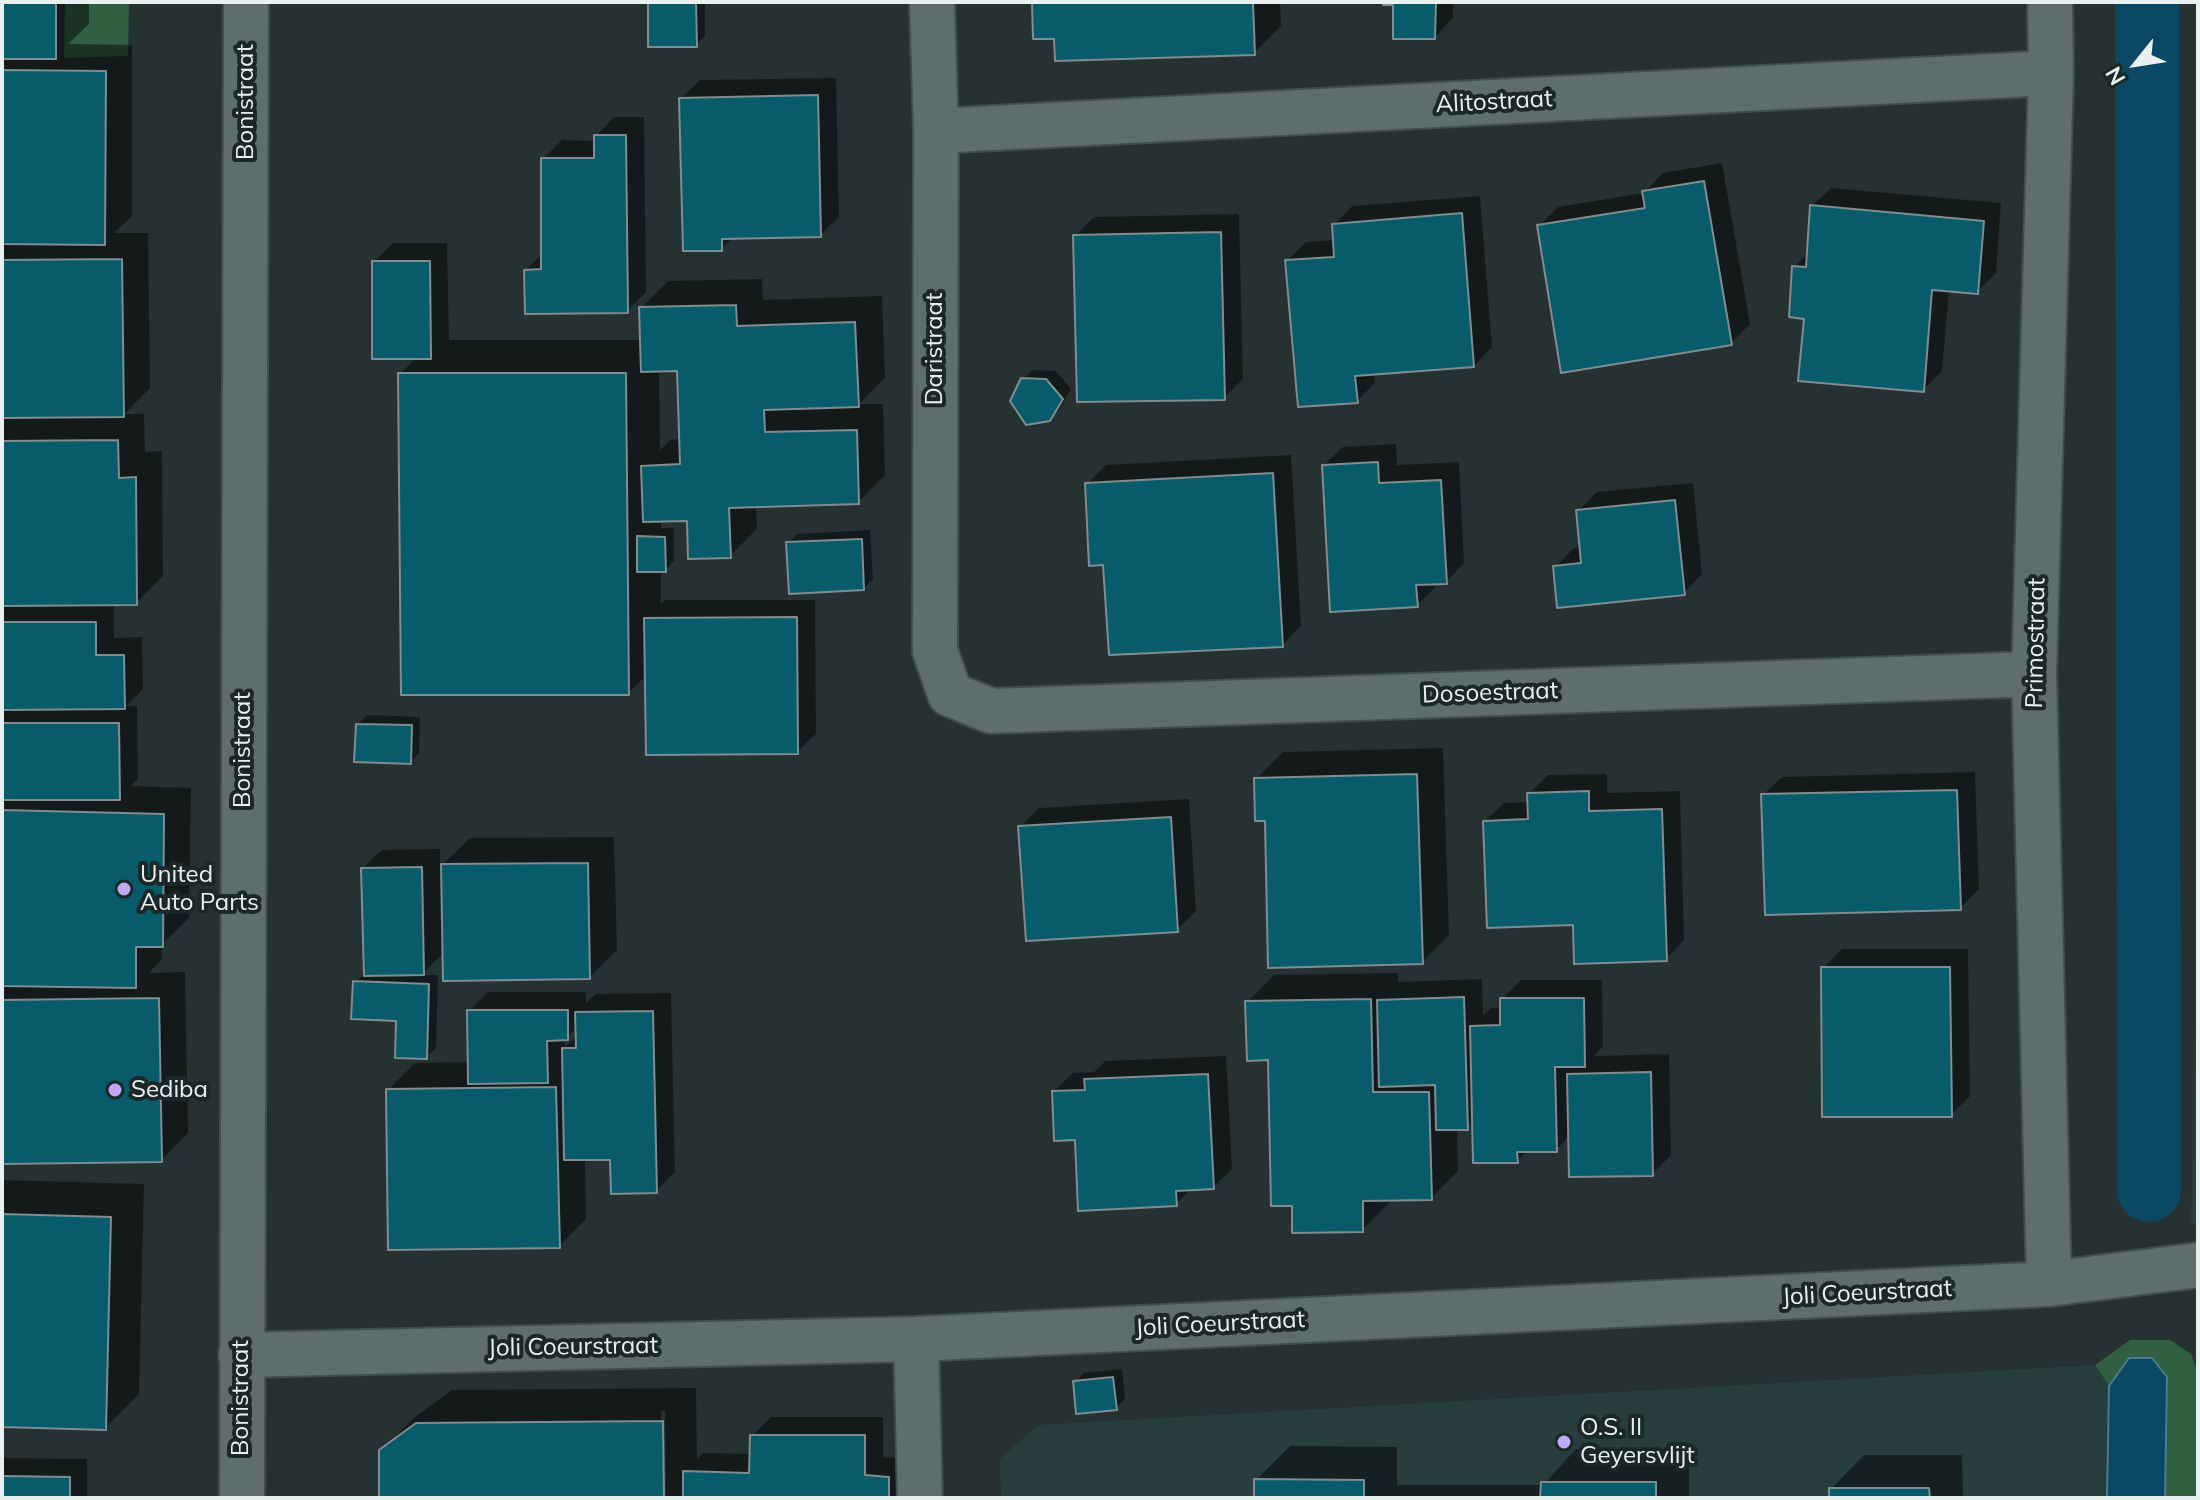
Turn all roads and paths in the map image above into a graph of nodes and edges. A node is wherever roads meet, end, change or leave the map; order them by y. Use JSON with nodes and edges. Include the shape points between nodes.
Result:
{"nodes":[{"id":1,"x":246,"y":2,"type":"edge"},
{"id":2,"x":932,"y":2,"type":"edge"},
{"id":3,"x":2050,"y":2,"type":"edge"},
{"id":4,"x":2051,"y":73,"type":"junction"},
{"id":5,"x":936,"y":131,"type":"junction"},
{"id":6,"x":2034,"y":674,"type":"junction"},
{"id":7,"x":950,"y":694,"type":"joint"},
{"id":8,"x":2198,"y":1265,"type":"edge"},
{"id":9,"x":2049,"y":1284,"type":"junction"},
{"id":10,"x":916,"y":1339,"type":"junction"},
{"id":11,"x":241,"y":1355,"type":"junction"},
{"id":12,"x":242,"y":1498,"type":"edge"},
{"id":13,"x":920,"y":1498,"type":"edge"}],
"edges":[{"from":1,"to":11,"type":"street","name":"Bonistraat"},
{"from":2,"to":5,"type":"street","name":"Daristraat"},
{"from":3,"to":4,"type":"street","name":"Primostraat"},
{"from":4,"to":5,"type":"street","name":"Alitostraat"},
{"from":4,"to":6,"type":"street","name":"Primostraat"},
{"from":5,"to":7,"type":"street","name":"Daristraat","via":[[935,651]]},
{"from":6,"to":7,"type":"street","name":"Dosoestraat","via":[[991,711]]},
{"from":6,"to":9,"type":"street","name":"Primostraat"},
{"from":8,"to":9,"type":"street","name":"Joli Coeurstraat"},
{"from":9,"to":10,"type":"street","name":"Joli Coeurstraat"},
{"from":10,"to":11,"type":"street","name":"Joli Coeurstraat"},
{"from":10,"to":13,"type":"street"},
{"from":11,"to":12,"type":"street","name":"Bonistraat"}]}
